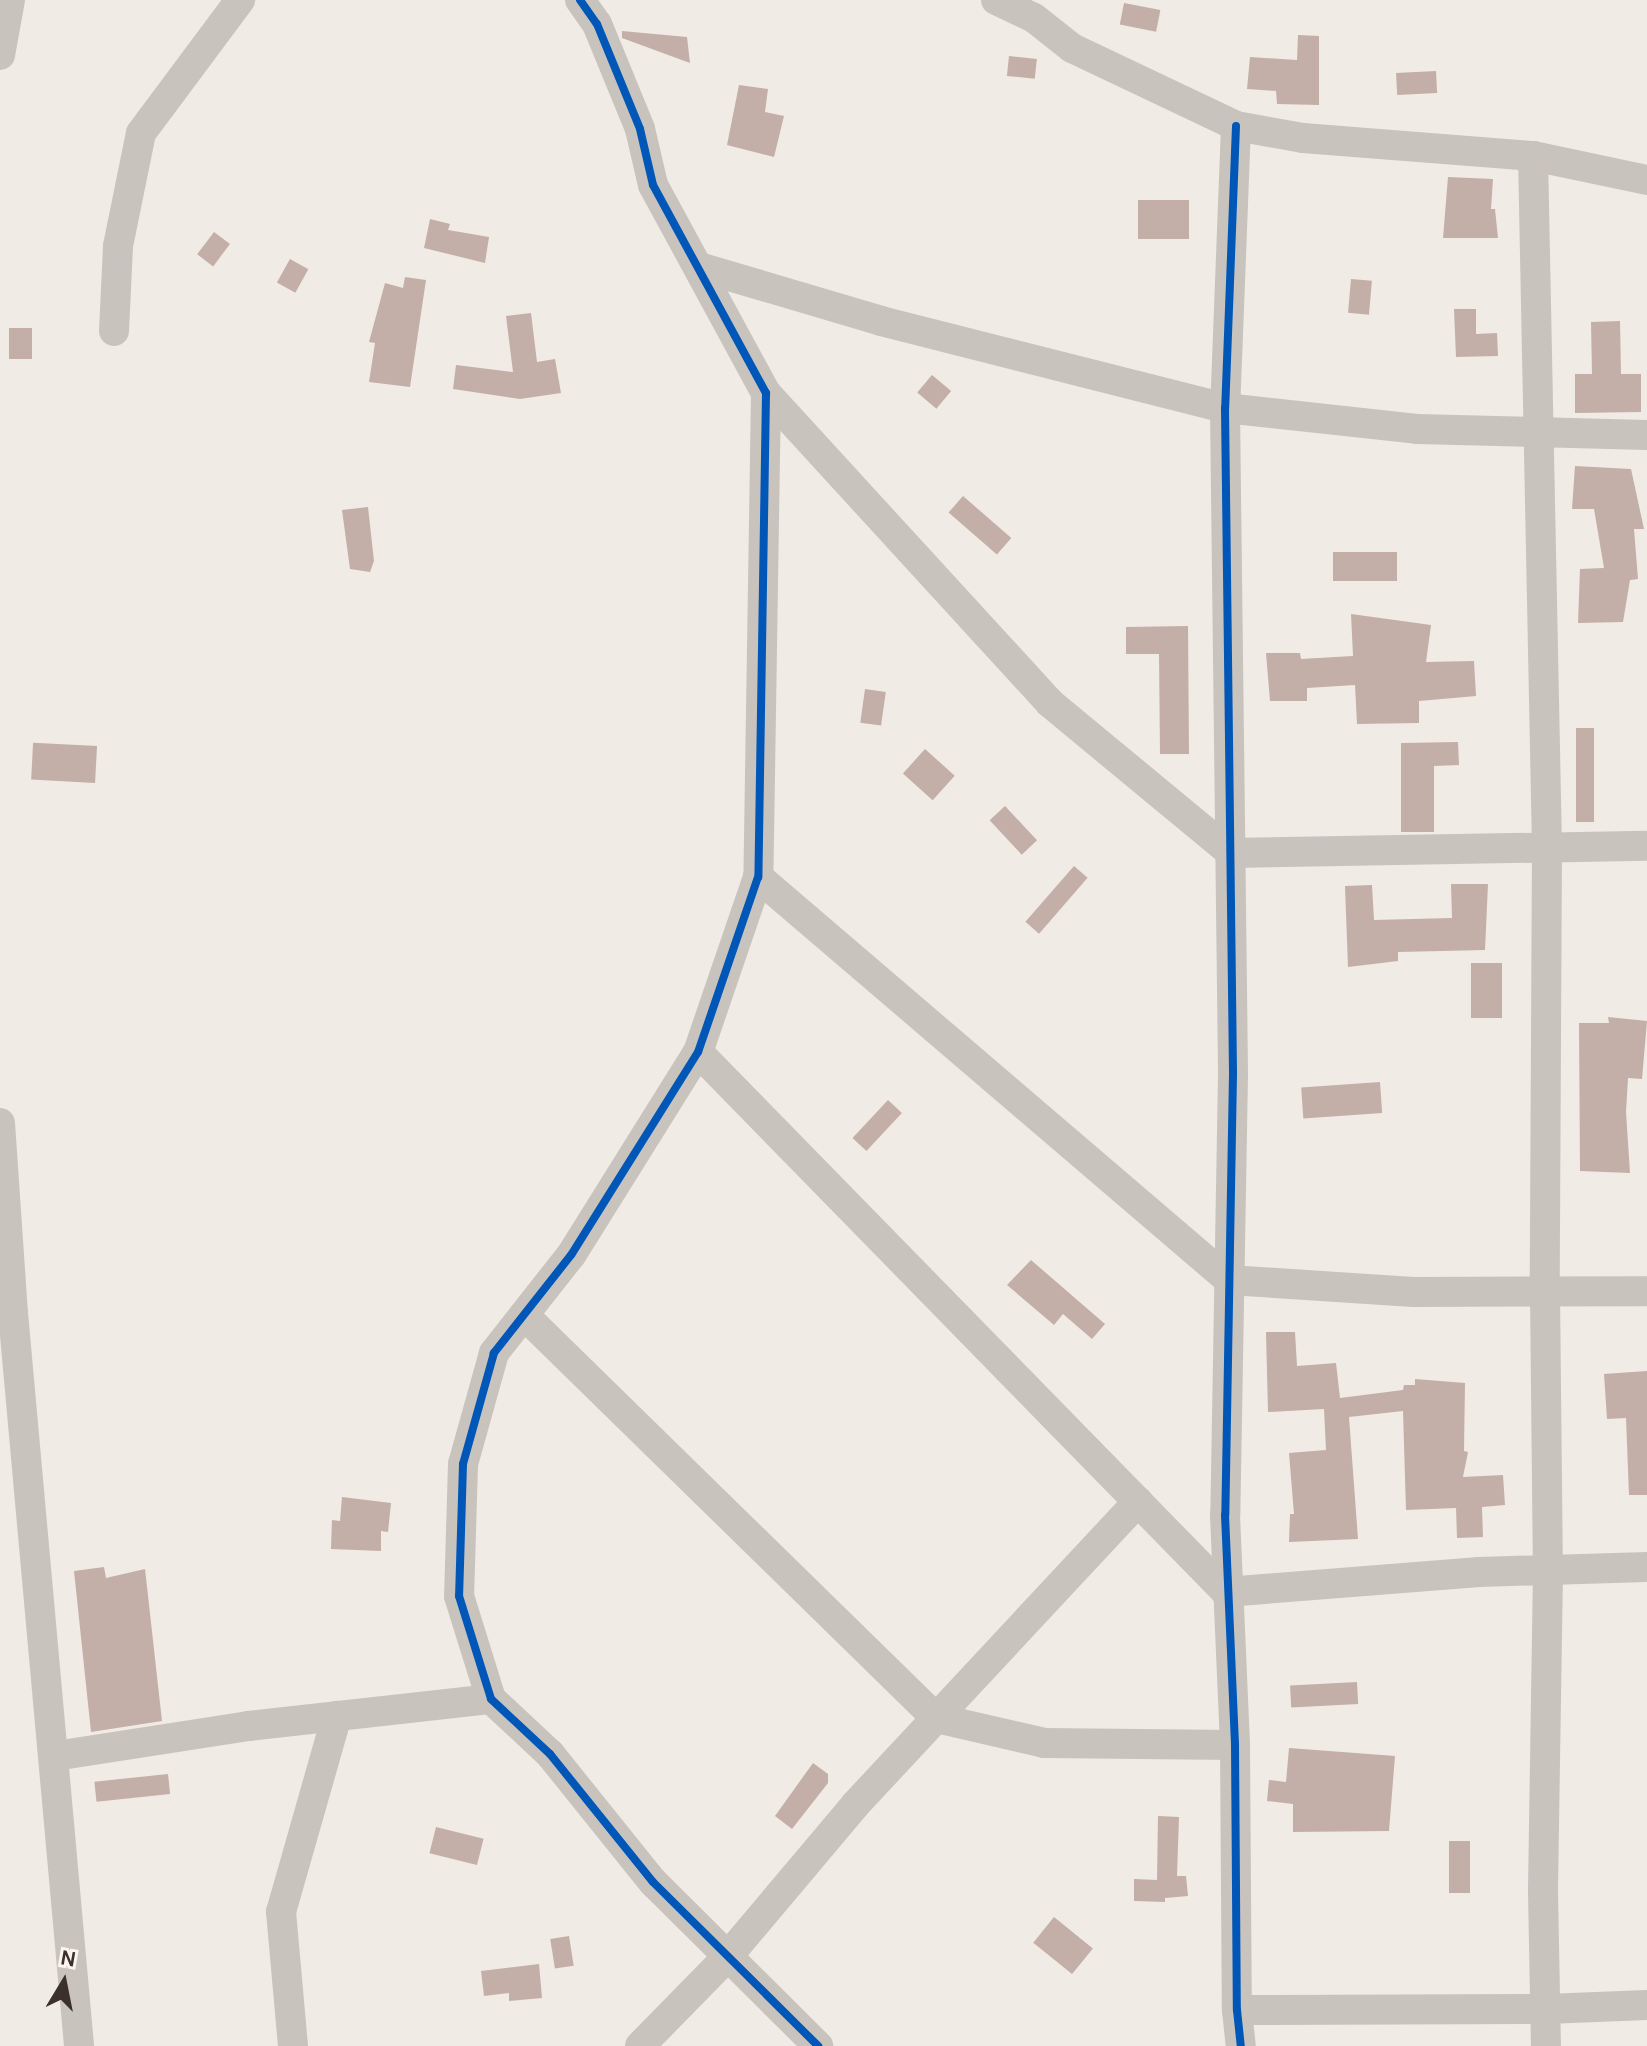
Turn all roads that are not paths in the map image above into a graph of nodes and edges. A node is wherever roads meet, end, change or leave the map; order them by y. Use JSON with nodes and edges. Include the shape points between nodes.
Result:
{"nodes":[{"id":1,"x":10,"y":0,"type":"edge"},
{"id":2,"x":240,"y":0,"type":"edge"},
{"id":3,"x":580,"y":0,"type":"edge"},
{"id":4,"x":996,"y":0,"type":"edge"},
{"id":5,"x":0,"y":55,"type":"edge"},
{"id":6,"x":1236,"y":126,"type":"junction"},
{"id":7,"x":1533,"y":156,"type":"junction"},
{"id":8,"x":1647,"y":180,"type":"edge"},
{"id":9,"x":699,"y":267,"type":"junction"},
{"id":10,"x":114,"y":331,"type":"dead end"},
{"id":11,"x":766,"y":393,"type":"junction"},
{"id":12,"x":1225,"y":408,"type":"junction"},
{"id":13,"x":1541,"y":435,"type":"junction"},
{"id":14,"x":1647,"y":435,"type":"edge"},
{"id":15,"x":1647,"y":846,"type":"edge"},
{"id":16,"x":1547,"y":847,"type":"junction"},
{"id":17,"x":1231,"y":853,"type":"junction"},
{"id":18,"x":758,"y":877,"type":"junction"},
{"id":19,"x":698,"y":1052,"type":"junction"},
{"id":20,"x":0,"y":1123,"type":"edge"},
{"id":21,"x":1229,"y":1280,"type":"junction"},
{"id":22,"x":1647,"y":1291,"type":"edge"},
{"id":23,"x":1545,"y":1292,"type":"junction"},
{"id":24,"x":524,"y":1315,"type":"junction"},
{"id":25,"x":1138,"y":1501,"type":"junction"},
{"id":26,"x":1647,"y":1567,"type":"edge"},
{"id":27,"x":1548,"y":1571,"type":"junction"},
{"id":28,"x":1226,"y":1592,"type":"junction"},
{"id":29,"x":491,"y":1699,"type":"junction"},
{"id":30,"x":337,"y":1716,"type":"junction"},
{"id":31,"x":936,"y":1718,"type":"junction"},
{"id":32,"x":1235,"y":1745,"type":"junction"},
{"id":33,"x":55,"y":1756,"type":"junction"},
{"id":34,"x":728,"y":1956,"type":"junction"},
{"id":35,"x":1647,"y":2005,"type":"edge"},
{"id":36,"x":1546,"y":2009,"type":"junction"},
{"id":37,"x":1237,"y":2010,"type":"junction"},
{"id":38,"x":79,"y":2046,"type":"edge"},
{"id":39,"x":293,"y":2046,"type":"edge"},
{"id":40,"x":640,"y":2046,"type":"edge"},
{"id":41,"x":818,"y":2046,"type":"edge"},
{"id":42,"x":1241,"y":2046,"type":"edge"},
{"id":43,"x":1546,"y":2046,"type":"edge"}],
"edges":[{"from":1,"to":5,"type":"street"},
{"from":2,"to":10,"type":"street","via":[[141,133],[118,246]]},
{"from":3,"to":9,"type":"street","via":[[597,24],[640,129],[653,185]]},
{"from":4,"to":6,"type":"street","via":[[1034,18],[1072,48]]},
{"from":6,"to":7,"type":"street","via":[[1303,138]]},
{"from":6,"to":12,"type":"street"},
{"from":7,"to":8,"type":"street"},
{"from":7,"to":13,"type":"street"},
{"from":9,"to":11,"type":"street"},
{"from":9,"to":12,"type":"street","via":[[881,321]]},
{"from":11,"to":17,"type":"street","via":[[1050,703]]},
{"from":11,"to":18,"type":"street"},
{"from":12,"to":13,"type":"street","via":[[1417,429]]},
{"from":12,"to":17,"type":"street"},
{"from":13,"to":14,"type":"street"},
{"from":13,"to":16,"type":"street"},
{"from":15,"to":16,"type":"street"},
{"from":16,"to":17,"type":"street"},
{"from":16,"to":23,"type":"street"},
{"from":17,"to":21,"type":"street"},
{"from":18,"to":19,"type":"street"},
{"from":18,"to":21,"type":"street"},
{"from":19,"to":24,"type":"street","via":[[571,1255]]},
{"from":19,"to":25,"type":"street"},
{"from":20,"to":33,"type":"street"},
{"from":21,"to":23,"type":"street","via":[[1414,1292]]},
{"from":21,"to":28,"type":"street"},
{"from":22,"to":23,"type":"street"},
{"from":23,"to":27,"type":"street"},
{"from":24,"to":29,"type":"street","via":[[494,1353],[463,1464],[459,1596]]},
{"from":24,"to":31,"type":"street"},
{"from":25,"to":28,"type":"street"},
{"from":25,"to":31,"type":"street"},
{"from":26,"to":27,"type":"street"},
{"from":27,"to":28,"type":"street"},
{"from":27,"to":36,"type":"street"},
{"from":28,"to":32,"type":"street"},
{"from":29,"to":30,"type":"street"},
{"from":29,"to":34,"type":"street","via":[[550,1754],[653,1882]]},
{"from":30,"to":33,"type":"street"},
{"from":30,"to":39,"type":"street","via":[[281,1912]]},
{"from":31,"to":32,"type":"street","via":[[1044,1743]]},
{"from":31,"to":34,"type":"street"},
{"from":32,"to":37,"type":"street"},
{"from":33,"to":38,"type":"street"},
{"from":34,"to":40,"type":"street"},
{"from":34,"to":41,"type":"street"},
{"from":35,"to":36,"type":"street"},
{"from":36,"to":37,"type":"street"},
{"from":36,"to":43,"type":"street"},
{"from":37,"to":42,"type":"street"}]}
